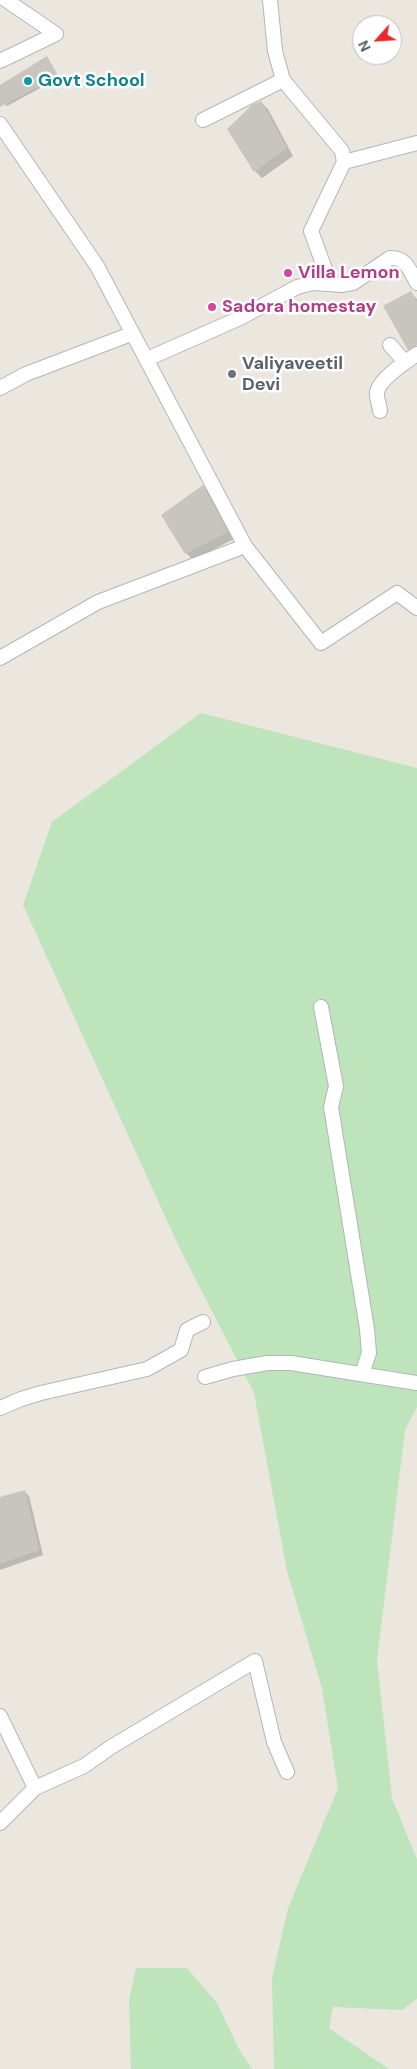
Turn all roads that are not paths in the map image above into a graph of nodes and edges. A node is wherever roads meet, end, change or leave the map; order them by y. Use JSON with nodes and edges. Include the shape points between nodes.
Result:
{"nodes":[{"id":1,"x":6,"y":0,"type":"edge"},
{"id":2,"x":270,"y":0,"type":"edge"},
{"id":3,"x":0,"y":61,"type":"edge"},
{"id":4,"x":284,"y":80,"type":"junction"},
{"id":5,"x":204,"y":120,"type":"dead end"},
{"id":6,"x":0,"y":124,"type":"edge"},
{"id":7,"x":417,"y":144,"type":"edge"},
{"id":8,"x":344,"y":162,"type":"junction"},
{"id":9,"x":330,"y":283,"type":"junction"},
{"id":10,"x":417,"y":283,"type":"edge"},
{"id":11,"x":131,"y":334,"type":"junction"},
{"id":12,"x":390,"y":345,"type":"dead end"},
{"id":13,"x":417,"y":354,"type":"edge"},
{"id":14,"x":147,"y":359,"type":"junction"},
{"id":15,"x":405,"y":362,"type":"junction"},
{"id":16,"x":0,"y":388,"type":"edge"},
{"id":17,"x":380,"y":411,"type":"dead end"},
{"id":18,"x":245,"y":546,"type":"junction"},
{"id":19,"x":417,"y":608,"type":"edge"},
{"id":20,"x":0,"y":658,"type":"edge"},
{"id":21,"x":321,"y":1007,"type":"dead end"},
{"id":22,"x":202,"y":1322,"type":"dead end"},
{"id":23,"x":362,"y":1374,"type":"junction"},
{"id":24,"x":205,"y":1377,"type":"dead end"},
{"id":25,"x":417,"y":1383,"type":"edge"},
{"id":26,"x":0,"y":1408,"type":"edge"},
{"id":27,"x":0,"y":1716,"type":"edge"},
{"id":28,"x":287,"y":1772,"type":"dead end"},
{"id":29,"x":35,"y":1788,"type":"junction"},
{"id":30,"x":0,"y":1823,"type":"edge"}],
"edges":[{"from":1,"to":3,"type":"street","via":[[56,34]]},
{"from":2,"to":4,"type":"street","via":[[275,50]]},
{"from":4,"to":5,"type":"street"},
{"from":4,"to":8,"type":"street","via":[[342,151]]},
{"from":6,"to":11,"type":"street","via":[[97,266]]},
{"from":7,"to":8,"type":"street"},
{"from":8,"to":9,"type":"street","via":[[311,231]]},
{"from":9,"to":10,"type":"street","via":[[344,285],[353,282],[390,258],[398,258],[405,262]]},
{"from":9,"to":14,"type":"street","via":[[297,287],[240,318]]},
{"from":11,"to":14,"type":"street"},
{"from":11,"to":16,"type":"street","via":[[26,374]]},
{"from":12,"to":15,"type":"street"},
{"from":13,"to":15,"type":"street"},
{"from":14,"to":18,"type":"street"},
{"from":15,"to":17,"type":"street","via":[[379,386],[377,399]]},
{"from":18,"to":19,"type":"street","via":[[321,642],[397,593]]},
{"from":18,"to":20,"type":"street","via":[[98,602]]},
{"from":21,"to":23,"type":"street","via":[[336,1086],[332,1107],[367,1329],[368,1353]]},
{"from":22,"to":26,"type":"street","via":[[187,1330],[181,1350],[147,1369],[41,1393]]},
{"from":23,"to":24,"type":"street","via":[[291,1363],[233,1369]]},
{"from":23,"to":25,"type":"street"},
{"from":27,"to":29,"type":"street"},
{"from":28,"to":29,"type":"street","via":[[274,1742],[256,1661],[84,1766]]},
{"from":29,"to":30,"type":"street"}]}
